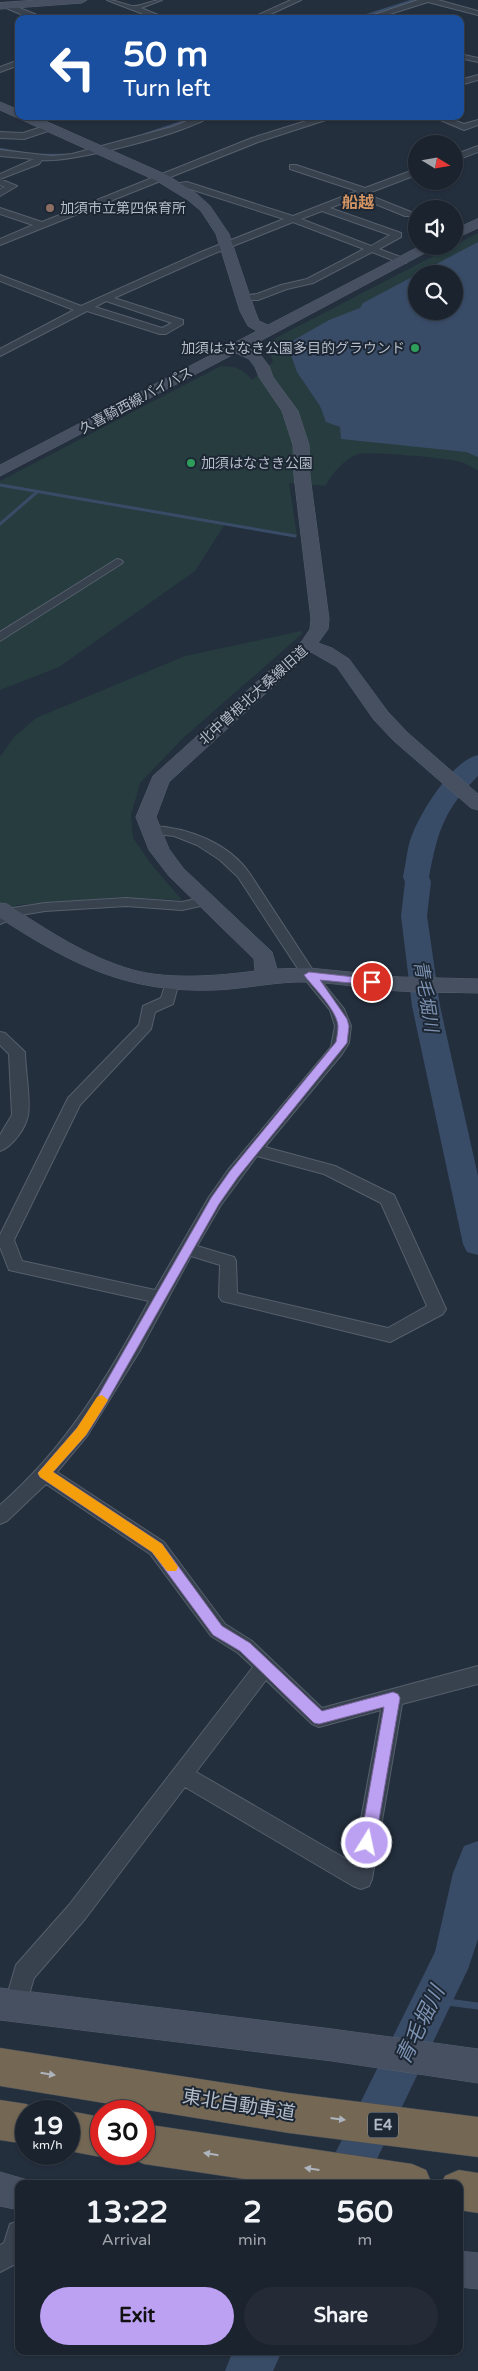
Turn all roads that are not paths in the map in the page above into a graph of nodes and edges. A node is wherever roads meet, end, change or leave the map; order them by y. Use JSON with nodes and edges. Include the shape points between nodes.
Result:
{"nodes":[{"id":1,"x":82,"y":0,"type":"edge"},
{"id":2,"x":110,"y":0,"type":"edge"},
{"id":3,"x":158,"y":0,"type":"edge"},
{"id":4,"x":297,"y":0,"type":"edge"},
{"id":5,"x":426,"y":0,"type":"edge"},
{"id":6,"x":430,"y":0,"type":"edge"},
{"id":7,"x":3,"y":6,"type":"edge"},
{"id":8,"x":135,"y":8,"type":"junction"},
{"id":9,"x":476,"y":12,"type":"edge"},
{"id":10,"x":29,"y":15,"type":"edge"},
{"id":11,"x":153,"y":15,"type":"edge"},
{"id":12,"x":262,"y":15,"type":"edge"},
{"id":13,"x":379,"y":15,"type":"edge"},
{"id":14,"x":464,"y":16,"type":"edge"},
{"id":15,"x":464,"y":57,"type":"edge"},
{"id":16,"x":478,"y":60,"type":"edge"},
{"id":17,"x":15,"y":64,"type":"edge"},
{"id":18,"x":0,"y":70,"type":"edge"},
{"id":19,"x":478,"y":77,"type":"edge"},
{"id":20,"x":464,"y":82,"type":"edge"},
{"id":21,"x":0,"y":106,"type":"edge"},
{"id":22,"x":15,"y":112,"type":"edge"},
{"id":23,"x":31,"y":120,"type":"edge"},
{"id":24,"x":198,"y":120,"type":"edge"},
{"id":25,"x":317,"y":120,"type":"edge"},
{"id":26,"x":446,"y":120,"type":"edge"},
{"id":27,"x":478,"y":122,"type":"edge"},
{"id":28,"x":48,"y":128,"type":"junction"},
{"id":29,"x":0,"y":135,"type":"edge"},
{"id":30,"x":478,"y":149,"type":"edge"},
{"id":31,"x":100,"y":151,"type":"junction"},
{"id":32,"x":0,"y":154,"type":"edge"},
{"id":33,"x":463,"y":155,"type":"edge"},
{"id":34,"x":40,"y":158,"type":"junction"},
{"id":35,"x":293,"y":167,"type":"dead end"},
{"id":36,"x":408,"y":175,"type":"edge"},
{"id":37,"x":0,"y":177,"type":"edge"},
{"id":38,"x":159,"y":177,"type":"junction"},
{"id":39,"x":0,"y":182,"type":"edge"},
{"id":40,"x":174,"y":186,"type":"junction"},
{"id":41,"x":0,"y":192,"type":"edge"},
{"id":42,"x":362,"y":193,"type":"junction"},
{"id":43,"x":322,"y":208,"type":"junction"},
{"id":44,"x":0,"y":212,"type":"edge"},
{"id":45,"x":408,"y":214,"type":"dead end"},
{"id":46,"x":293,"y":219,"type":"junction"},
{"id":47,"x":478,"y":223,"type":"edge"},
{"id":48,"x":41,"y":225,"type":"junction"},
{"id":49,"x":463,"y":230,"type":"edge"},
{"id":50,"x":0,"y":242,"type":"edge"},
{"id":51,"x":226,"y":245,"type":"junction"},
{"id":52,"x":373,"y":249,"type":"junction"},
{"id":53,"x":414,"y":255,"type":"edge"},
{"id":54,"x":403,"y":261,"type":"junction"},
{"id":55,"x":0,"y":278,"type":"edge"},
{"id":56,"x":105,"y":298,"type":"junction"},
{"id":57,"x":244,"y":298,"type":"junction"},
{"id":58,"x":83,"y":308,"type":"junction"},
{"id":59,"x":267,"y":331,"type":"junction"},
{"id":60,"x":236,"y":348,"type":"junction"},
{"id":61,"x":0,"y":354,"type":"edge"},
{"id":62,"x":0,"y":471,"type":"edge"},
{"id":63,"x":117,"y":562,"type":"dead end"},
{"id":64,"x":0,"y":637,"type":"edge"},
{"id":65,"x":308,"y":645,"type":"junction"},
{"id":66,"x":478,"y":804,"type":"edge"},
{"id":67,"x":151,"y":830,"type":"junction"},
{"id":68,"x":206,"y":902,"type":"junction"},
{"id":69,"x":2,"y":914,"type":"edge"},
{"id":70,"x":309,"y":975,"type":"junction"},
{"id":71,"x":267,"y":976,"type":"junction"},
{"id":72,"x":478,"y":986,"type":"edge"},
{"id":73,"x":170,"y":991,"type":"junction"},
{"id":74,"x":0,"y":1037,"type":"edge"},
{"id":75,"x":0,"y":1145,"type":"edge"},
{"id":76,"x":254,"y":1150,"type":"junction"},
{"id":77,"x":186,"y":1249,"type":"junction"},
{"id":78,"x":159,"y":1297,"type":"junction"},
{"id":79,"x":44,"y":1473,"type":"junction"},
{"id":80,"x":0,"y":1516,"type":"edge"},
{"id":81,"x":265,"y":1666,"type":"junction"},
{"id":82,"x":478,"y":1675,"type":"edge"},
{"id":83,"x":393,"y":1698,"type":"junction"},
{"id":84,"x":182,"y":1775,"type":"junction"},
{"id":85,"x":8,"y":2005,"type":"edge"},
{"id":86,"x":478,"y":2066,"type":"edge"},
{"id":87,"x":0,"y":2067,"type":"edge"},
{"id":88,"x":0,"y":2120,"type":"edge"},
{"id":89,"x":15,"y":2122,"type":"edge"},
{"id":90,"x":478,"y":2137,"type":"edge"},
{"id":91,"x":155,"y":2146,"type":"edge"},
{"id":92,"x":384,"y":2180,"type":"edge"},
{"id":93,"x":0,"y":2189,"type":"edge"},
{"id":94,"x":463,"y":2191,"type":"edge"},
{"id":95,"x":15,"y":2192,"type":"edge"},
{"id":96,"x":478,"y":2193,"type":"edge"},
{"id":97,"x":15,"y":2245,"type":"edge"},
{"id":98,"x":0,"y":2260,"type":"edge"},
{"id":99,"x":463,"y":2269,"type":"edge"},
{"id":100,"x":478,"y":2271,"type":"edge"}],
"edges":[{"from":1,"to":7,"type":"street"},
{"from":2,"to":8,"type":"street"},
{"from":3,"to":8,"type":"street"},
{"from":4,"to":12,"type":"street"},
{"from":5,"to":13,"type":"street"},
{"from":6,"to":9,"type":"street"},
{"from":7,"to":10,"type":"street"},
{"from":8,"to":11,"type":"street"},
{"from":9,"to":14,"type":"street"},
{"from":15,"to":16,"type":"street"},
{"from":17,"to":18,"type":"street"},
{"from":19,"to":20,"type":"street"},
{"from":21,"to":22,"type":"street"},
{"from":23,"to":28,"type":"street"},
{"from":24,"to":31,"type":"street"},
{"from":25,"to":38,"type":"street"},
{"from":26,"to":27,"type":"street","via":[[464,127]]},
{"from":28,"to":29,"type":"street","via":[[27,136]]},
{"from":28,"to":31,"type":"street"},
{"from":30,"to":33,"type":"street"},
{"from":31,"to":34,"type":"street"},
{"from":31,"to":38,"type":"street"},
{"from":32,"to":34,"type":"street"},
{"from":34,"to":37,"type":"street"},
{"from":35,"to":42,"type":"street"},
{"from":36,"to":42,"type":"street"},
{"from":38,"to":40,"type":"street"},
{"from":38,"to":48,"type":"street"},
{"from":39,"to":41,"type":"street","via":[[13,186]]},
{"from":40,"to":46,"type":"street","via":[[184,184]]},
{"from":40,"to":51,"type":"street","via":[[206,208]]},
{"from":42,"to":43,"type":"street"},
{"from":42,"to":45,"type":"street"},
{"from":43,"to":46,"type":"street"},
{"from":43,"to":52,"type":"street","via":[[398,235]]},
{"from":44,"to":48,"type":"street"},
{"from":46,"to":51,"type":"street"},
{"from":46,"to":52,"type":"street"},
{"from":47,"to":49,"type":"street"},
{"from":48,"to":50,"type":"street"},
{"from":51,"to":56,"type":"street"},
{"from":51,"to":57,"type":"street"},
{"from":52,"to":54,"type":"street"},
{"from":52,"to":57,"type":"street","via":[[310,281],[258,298]]},
{"from":53,"to":54,"type":"street","name":"久喜騎西線バイパス"},
{"from":54,"to":59,"type":"street","name":"久喜騎西線バイパス"},
{"from":55,"to":58,"type":"street"},
{"from":56,"to":58,"type":"street"},
{"from":56,"to":58,"type":"street","via":[[180,322],[163,332]]},
{"from":57,"to":59,"type":"street","via":[[252,323]]},
{"from":58,"to":61,"type":"street"},
{"from":59,"to":60,"type":"street","name":"久喜騎西線バイパス"},
{"from":60,"to":62,"type":"street","name":"久喜騎西線バイパス"},
{"from":60,"to":65,"type":"street","name":"北中曽根北大桑線旧道","via":[[254,356],[262,366],[290,411],[301,445],[320,622],[316,636]]},
{"from":63,"to":64,"type":"street"},
{"from":65,"to":66,"type":"street","via":[[343,663],[381,716],[412,749]]},
{"from":65,"to":67,"type":"street","name":"北中曽根北大桑線旧道","via":[[160,780],[146,817]]},
{"from":67,"to":68,"type":"street","name":"北中曽根北大桑線旧道","via":[[159,850]]},
{"from":67,"to":70,"type":"street","via":[[165,829],[195,840],[234,862]]},
{"from":68,"to":69,"type":"street","via":[[182,906],[108,902]]},
{"from":68,"to":71,"type":"street","name":"北中曽根北大桑線旧道","via":[[264,957]]},
{"from":69,"to":73,"type":"street","via":[[100,966]]},
{"from":70,"to":71,"type":"street"},
{"from":70,"to":72,"type":"street","via":[[399,984]]},
{"from":70,"to":76,"type":"street","via":[[341,1019],[341,1043]]},
{"from":71,"to":73,"type":"street"},
{"from":73,"to":78,"type":"street","via":[[148,1009],[146,1026],[74,1102],[6,1240],[15,1266]]},
{"from":74,"to":75,"type":"street","via":[[17,1052],[20,1115],[12,1132]]},
{"from":76,"to":77,"type":"street","via":[[215,1201]]},
{"from":76,"to":77,"type":"street","via":[[329,1170],[388,1199],[437,1308],[390,1335],[228,1296],[228,1261]]},
{"from":77,"to":78,"type":"street"},
{"from":78,"to":79,"type":"street","via":[[97,1407],[81,1431]]},
{"from":79,"to":80,"type":"street"},
{"from":79,"to":81,"type":"street","via":[[157,1548],[218,1630],[245,1647]]},
{"from":81,"to":83,"type":"street","via":[[319,1718]]},
{"from":81,"to":84,"type":"street"},
{"from":82,"to":83,"type":"street"},
{"from":83,"to":84,"type":"street","via":[[361,1879]]},
{"from":84,"to":85,"type":"street","via":[[77,1912],[28,1966]]},
{"from":85,"to":86,"type":"street"},
{"from":87,"to":90,"type":"highway","name":"東北自動車道","number":"E4","one_way":true,"via":[[289,2113]]},
{"from":88,"to":89,"type":"highway"},
{"from":92,"to":91,"type":"highway","one_way":true},
{"from":93,"to":95,"type":"street"},
{"from":94,"to":96,"type":"highway"},
{"from":97,"to":98,"type":"street","via":[[13,2251]]},
{"from":99,"to":100,"type":"street"}]}
